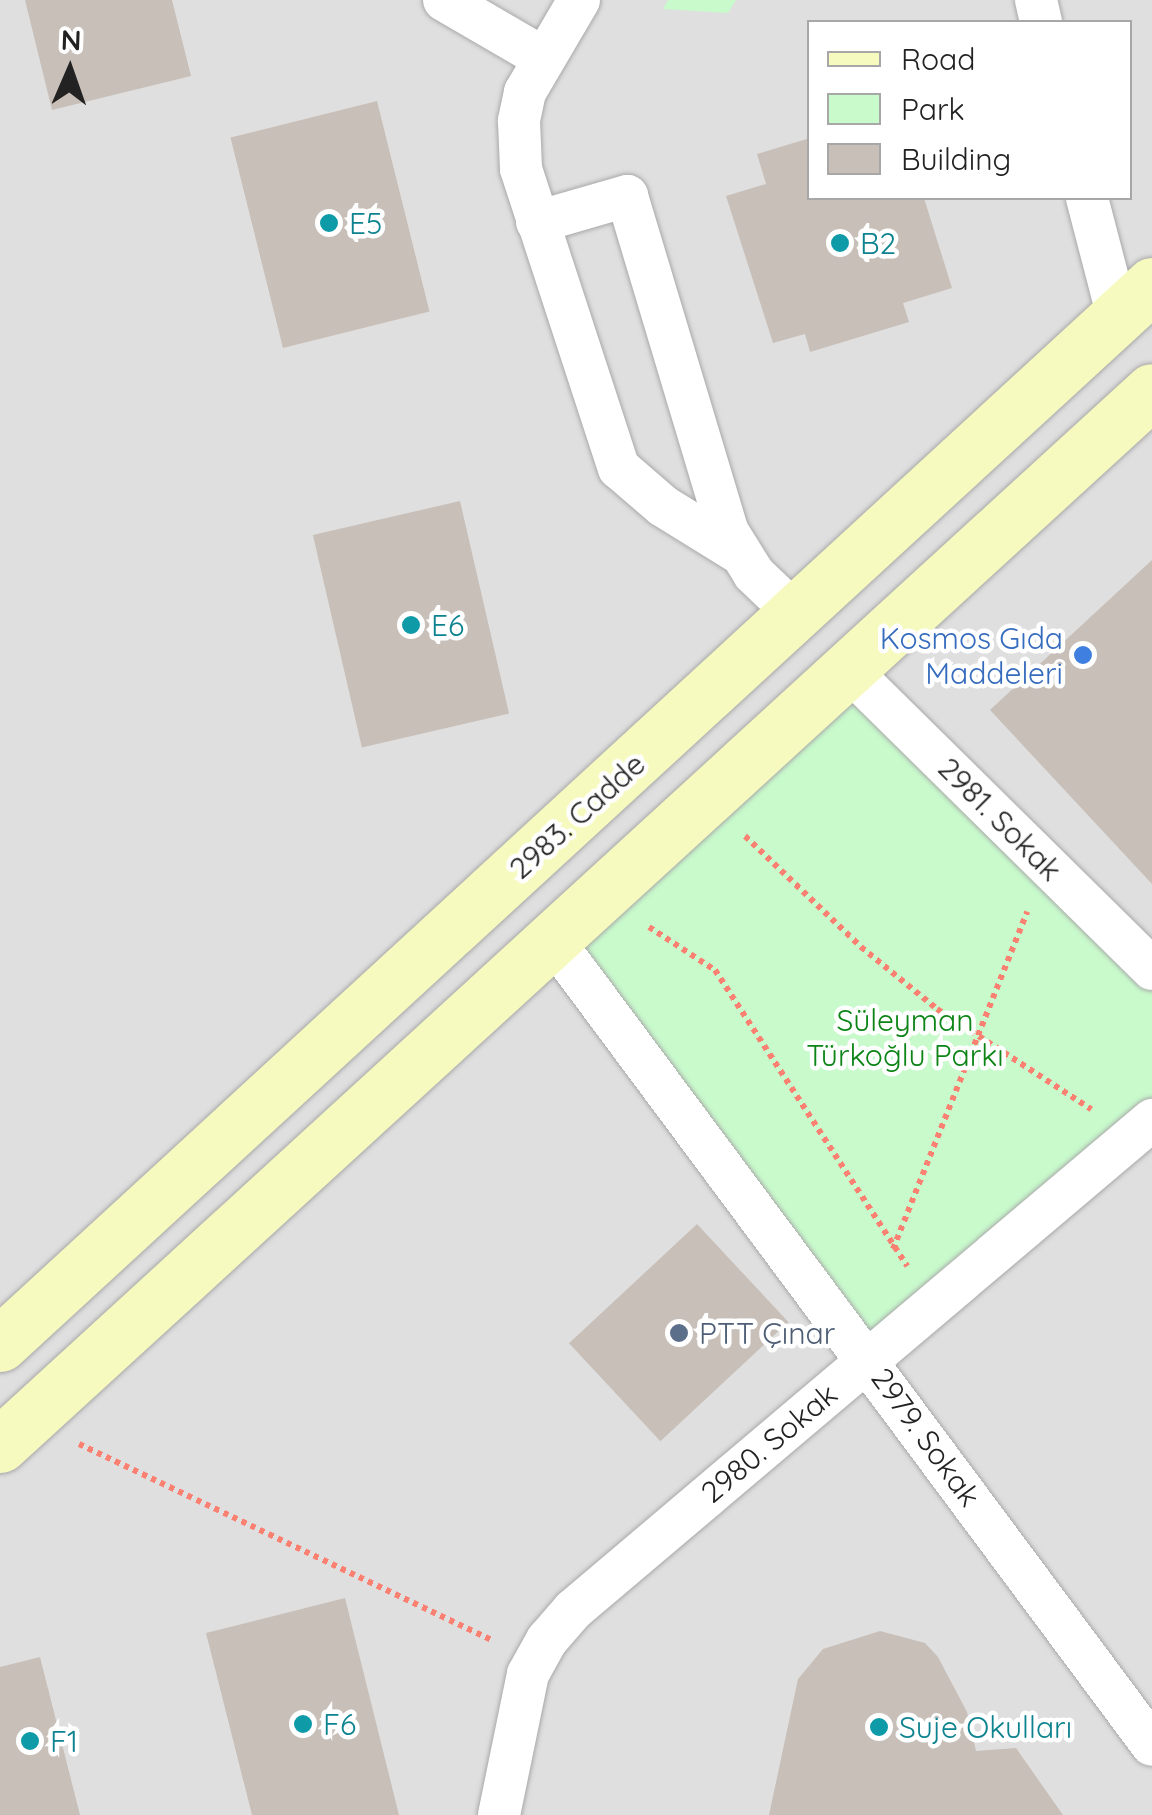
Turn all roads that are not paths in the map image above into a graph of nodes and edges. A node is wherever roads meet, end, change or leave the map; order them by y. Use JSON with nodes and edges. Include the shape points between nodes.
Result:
{"nodes":[{"id":1,"x":444,"y":0,"type":"edge"},
{"id":2,"x":578,"y":0,"type":"edge"},
{"id":3,"x":542,"y":57,"type":"junction"},
{"id":4,"x":1088,"y":200,"type":"edge"},
{"id":5,"x":537,"y":222,"type":"junction"},
{"id":6,"x":1135,"y":301,"type":"edge"},
{"id":7,"x":1152,"y":391,"type":"edge"},
{"id":8,"x":736,"y":551,"type":"junction"},
{"id":9,"x":797,"y":615,"type":"junction"},
{"id":10,"x":849,"y":670,"type":"junction"},
{"id":11,"x":553,"y":940,"type":"junction"},
{"id":12,"x":1152,"y":970,"type":"edge"},
{"id":13,"x":1142,"y":1128,"type":"edge"},
{"id":14,"x":0,"y":1344,"type":"edge"},
{"id":15,"x":868,"y":1359,"type":"junction"},
{"id":16,"x":14,"y":1432,"type":"edge"},
{"id":17,"x":1152,"y":1745,"type":"edge"},
{"id":18,"x":499,"y":1815,"type":"edge"}],
"edges":[{"from":1,"to":3,"type":"street"},
{"from":2,"to":3,"type":"street"},
{"from":3,"to":5,"type":"street","via":[[525,92],[518,131]]},
{"from":4,"to":6,"type":"street"},
{"from":5,"to":8,"type":"street","via":[[619,468]]},
{"from":5,"to":8,"type":"street","via":[[628,196]]},
{"from":6,"to":9,"type":"street","name":"2983. Cadde"},
{"from":7,"to":10,"type":"street"},
{"from":8,"to":9,"type":"street"},
{"from":9,"to":10,"type":"street"},
{"from":9,"to":14,"type":"street","name":"2983. Cadde"},
{"from":10,"to":11,"type":"street"},
{"from":10,"to":12,"type":"street","name":"2981. Sokak"},
{"from":11,"to":15,"type":"street","name":"2979. Sokak"},
{"from":11,"to":16,"type":"street"},
{"from":13,"to":15,"type":"street","name":"2980. Sokak"},
{"from":15,"to":17,"type":"street","name":"2979. Sokak"},
{"from":15,"to":18,"type":"street","name":"2980. Sokak","via":[[581,1601],[534,1660]]}]}
